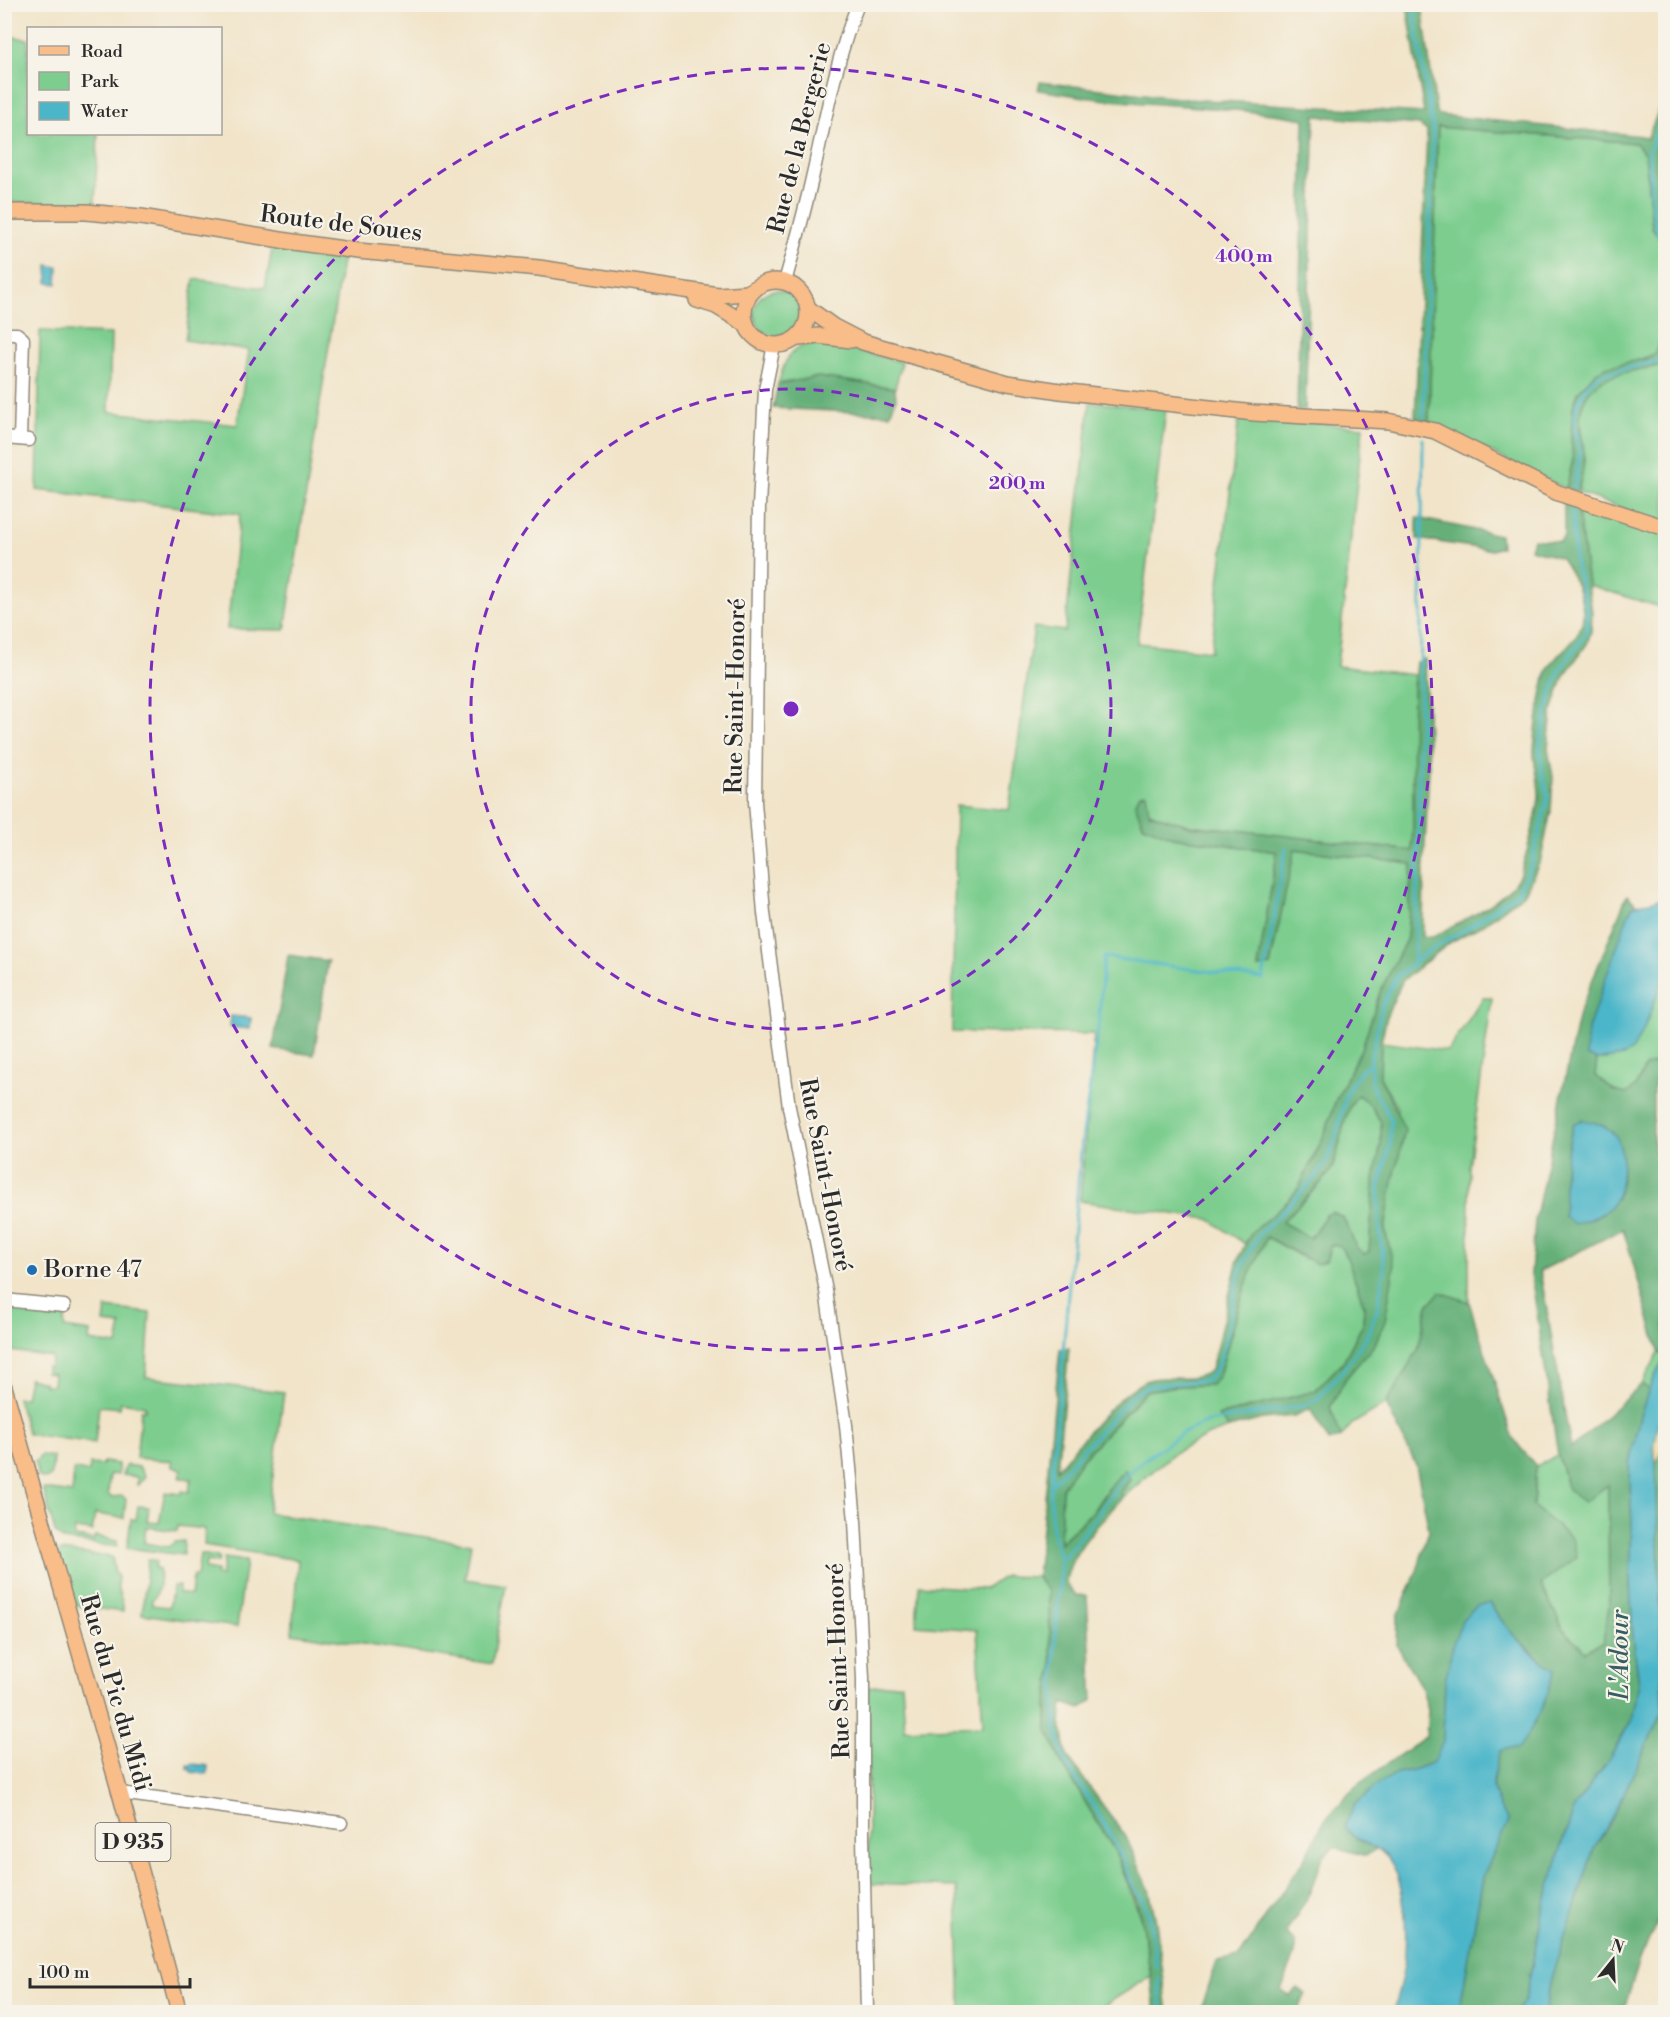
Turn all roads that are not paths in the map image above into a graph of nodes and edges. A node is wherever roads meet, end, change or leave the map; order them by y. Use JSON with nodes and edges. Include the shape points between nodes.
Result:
{"nodes":[{"id":1,"x":858,"y":4,"type":"edge"},
{"id":2,"x":4,"y":212,"type":"edge"},
{"id":3,"x":785,"y":282,"type":"junction"},
{"id":4,"x":758,"y":286,"type":"junction"},
{"id":5,"x":672,"y":289,"type":"junction"},
{"id":6,"x":809,"y":309,"type":"junction"},
{"id":7,"x":746,"y":324,"type":"junction"},
{"id":8,"x":4,"y":334,"type":"edge"},
{"id":9,"x":799,"y":338,"type":"junction"},
{"id":10,"x":863,"y":342,"type":"junction"},
{"id":11,"x":774,"y":345,"type":"junction"},
{"id":12,"x":4,"y":438,"type":"edge"},
{"id":13,"x":1665,"y":528,"type":"edge"},
{"id":14,"x":4,"y":1300,"type":"edge"},
{"id":15,"x":64,"y":1306,"type":"dead end"},
{"id":16,"x":4,"y":1387,"type":"edge"},
{"id":17,"x":120,"y":1793,"type":"junction"},
{"id":18,"x":341,"y":1824,"type":"dead end"},
{"id":19,"x":179,"y":2013,"type":"edge"},
{"id":20,"x":867,"y":2013,"type":"edge"}],
"edges":[{"from":1,"to":3,"type":"street","name":"Rue de la Bergerie","via":[[834,82]]},
{"from":2,"to":5,"type":"main road","name":"Route de Soues","via":[[141,217],[358,251],[538,268]]},
{"from":3,"to":4,"type":"main road","via":[[771,281]]},
{"from":3,"to":6,"type":"main road","via":[[799,290]]},
{"from":4,"to":5,"type":"main road","name":"Route de Soues","via":[[747,293],[729,295]]},
{"from":4,"to":7,"type":"main road","via":[[745,304]]},
{"from":5,"to":7,"type":"main road","name":"Route de Soues","via":[[716,306]]},
{"from":6,"to":9,"type":"main road","via":[[806,327]]},
{"from":6,"to":10,"type":"main road"},
{"from":7,"to":11,"type":"main road","via":[[751,334]]},
{"from":8,"to":12,"type":"street","via":[[17,334],[23,339],[25,439]]},
{"from":9,"to":10,"type":"main road","via":[[818,336]]},
{"from":9,"to":11,"type":"main road"},
{"from":10,"to":13,"type":"main road","via":[[1029,387],[1254,413],[1388,421],[1435,431],[1558,493]]},
{"from":11,"to":20,"type":"street","name":"Rue Saint-Honoré","via":[[765,390],[759,506],[755,802],[764,913],[789,1107],[826,1291],[854,1511],[863,1678]]},
{"from":14,"to":15,"type":"street"},
{"from":16,"to":17,"type":"main road","name":"Rue du Pic du Midi","number":"D 935"},
{"from":17,"to":18,"type":"street"},
{"from":17,"to":19,"type":"main road","name":"Rue du Pic du Midi","number":"D 935"}]}
